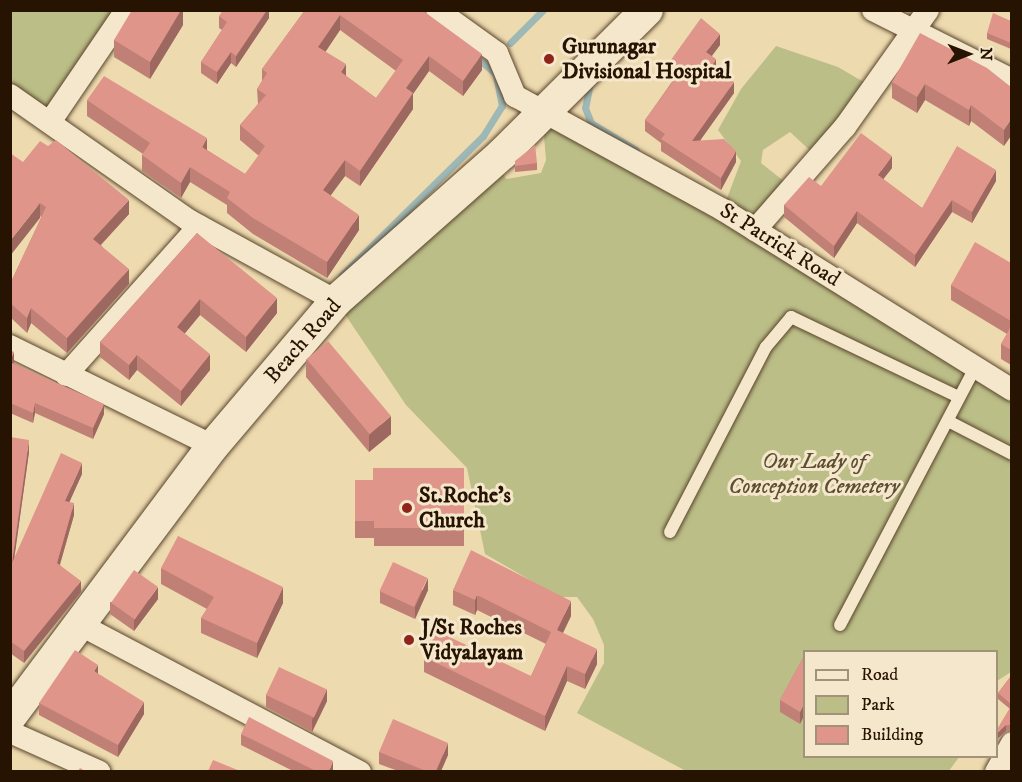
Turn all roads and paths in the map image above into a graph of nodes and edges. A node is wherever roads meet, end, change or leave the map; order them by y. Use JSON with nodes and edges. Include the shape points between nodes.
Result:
{"nodes":[{"id":1,"x":126,"y":10,"type":"edge"},
{"id":2,"x":437,"y":10,"type":"edge"},
{"id":3,"x":647,"y":10,"type":"edge"},
{"id":4,"x":873,"y":10,"type":"edge"},
{"id":5,"x":928,"y":10,"type":"edge"},
{"id":6,"x":915,"y":32,"type":"junction"},
{"id":7,"x":1011,"y":80,"type":"edge"},
{"id":8,"x":10,"y":95,"type":"edge"},
{"id":9,"x":542,"y":112,"type":"junction"},
{"id":10,"x":50,"y":122,"type":"junction"},
{"id":11,"x":199,"y":226,"type":"junction"},
{"id":12,"x":755,"y":230,"type":"junction"},
{"id":13,"x":336,"y":301,"type":"junction"},
{"id":14,"x":10,"y":346,"type":"edge"},
{"id":15,"x":976,"y":366,"type":"junction"},
{"id":16,"x":66,"y":375,"type":"junction"},
{"id":17,"x":1011,"y":390,"type":"edge"},
{"id":18,"x":959,"y":397,"type":"junction"},
{"id":19,"x":948,"y":420,"type":"junction"},
{"id":20,"x":213,"y":446,"type":"junction"},
{"id":21,"x":1011,"y":454,"type":"edge"},
{"id":22,"x":670,"y":532,"type":"dead end"},
{"id":23,"x":77,"y":623,"type":"junction"},
{"id":24,"x":840,"y":625,"type":"dead end"},
{"id":25,"x":10,"y":717,"type":"edge"},
{"id":26,"x":10,"y":732,"type":"edge"},
{"id":27,"x":1011,"y":743,"type":"edge"},
{"id":28,"x":100,"y":771,"type":"edge"},
{"id":29,"x":360,"y":771,"type":"edge"},
{"id":30,"x":996,"y":771,"type":"edge"}],
"edges":[{"from":1,"to":10,"type":"street"},
{"from":2,"to":9,"type":"street","name":"St Patrick Road","via":[[497,53],[515,96]]},
{"from":3,"to":9,"type":"main road","name":"Beach Road"},
{"from":4,"to":6,"type":"street"},
{"from":5,"to":6,"type":"street"},
{"from":6,"to":7,"type":"street"},
{"from":6,"to":12,"type":"street","via":[[845,127]]},
{"from":8,"to":10,"type":"street"},
{"from":9,"to":12,"type":"street","name":"St Patrick Road"},
{"from":9,"to":13,"type":"main road","name":"Beach Road"},
{"from":10,"to":11,"type":"street"},
{"from":11,"to":13,"type":"street"},
{"from":11,"to":16,"type":"street"},
{"from":12,"to":15,"type":"street","name":"St Patrick Road"},
{"from":13,"to":20,"type":"main road","name":"Beach Road"},
{"from":14,"to":16,"type":"street"},
{"from":15,"to":17,"type":"street","name":"St Patrick Road"},
{"from":15,"to":18,"type":"lane"},
{"from":16,"to":20,"type":"street"},
{"from":18,"to":19,"type":"lane"},
{"from":18,"to":22,"type":"lane","via":[[791,316],[766,347]]},
{"from":19,"to":21,"type":"lane"},
{"from":19,"to":24,"type":"lane"},
{"from":20,"to":23,"type":"main road","name":"Beach Road"},
{"from":23,"to":25,"type":"main road","name":"Beach Road"},
{"from":23,"to":29,"type":"street"},
{"from":26,"to":28,"type":"street"},
{"from":27,"to":30,"type":"street"}]}
